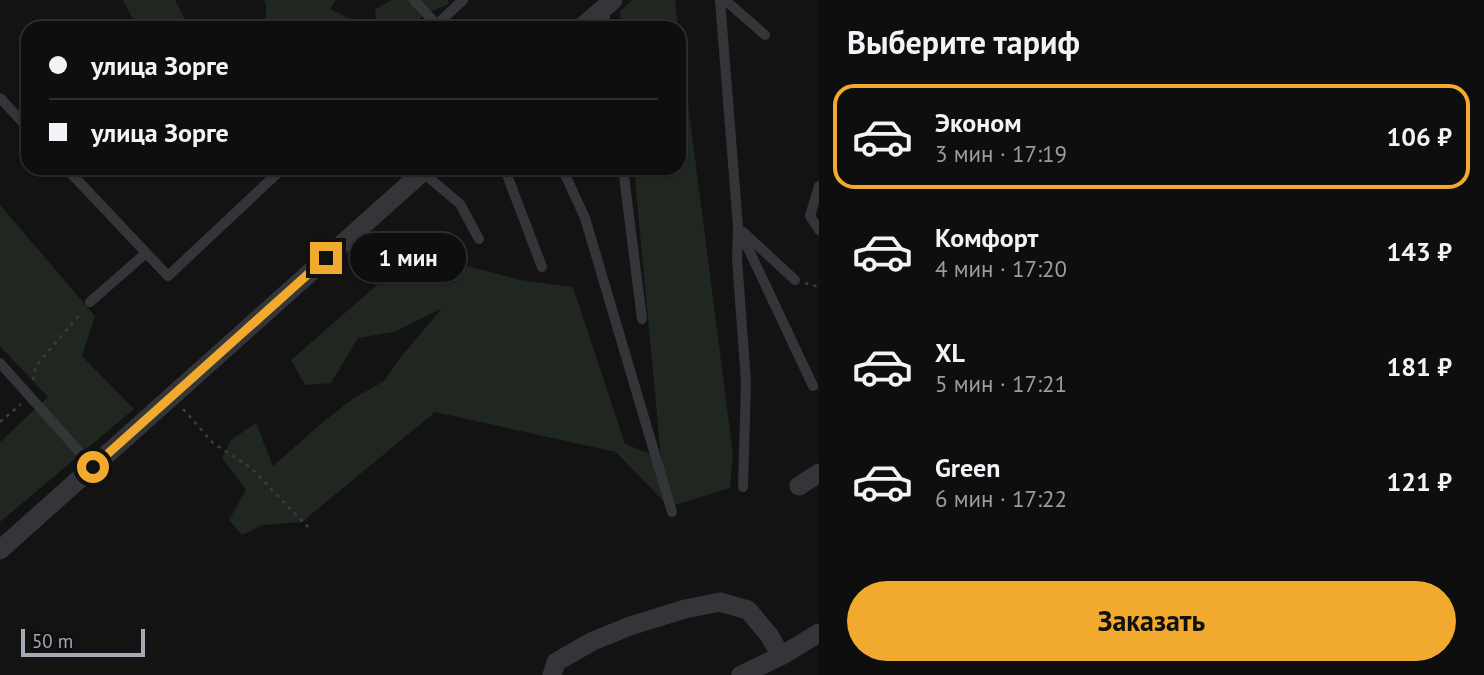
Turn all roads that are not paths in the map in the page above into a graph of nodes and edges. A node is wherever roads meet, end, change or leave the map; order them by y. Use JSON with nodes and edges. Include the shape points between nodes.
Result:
{"nodes":[{"id":1,"x":414,"y":0,"type":"edge"},
{"id":2,"x":463,"y":0,"type":"edge"},
{"id":3,"x":723,"y":0,"type":"edge"},
{"id":4,"x":608,"y":4,"type":"edge"},
{"id":5,"x":431,"y":21,"type":"edge"},
{"id":6,"x":440,"y":21,"type":"edge"},
{"id":7,"x":590,"y":21,"type":"edge"},
{"id":8,"x":765,"y":36,"type":"dead end"},
{"id":9,"x":0,"y":98,"type":"edge"},
{"id":10,"x":21,"y":120,"type":"edge"},
{"id":11,"x":73,"y":175,"type":"edge"},
{"id":12,"x":276,"y":175,"type":"edge"},
{"id":13,"x":415,"y":175,"type":"edge"},
{"id":14,"x":429,"y":175,"type":"edge"},
{"id":15,"x":507,"y":175,"type":"edge"},
{"id":16,"x":565,"y":175,"type":"edge"},
{"id":17,"x":625,"y":175,"type":"edge"},
{"id":18,"x":819,"y":186,"type":"edge"},
{"id":19,"x":738,"y":227,"type":"junction"},
{"id":20,"x":819,"y":230,"type":"edge"},
{"id":21,"x":478,"y":239,"type":"dead end"},
{"id":22,"x":146,"y":253,"type":"junction"},
{"id":23,"x":542,"y":267,"type":"dead end"},
{"id":24,"x":795,"y":280,"type":"dead end"},
{"id":25,"x":90,"y":302,"type":"road end"},
{"id":26,"x":642,"y":319,"type":"dead end"},
{"id":27,"x":0,"y":363,"type":"edge"},
{"id":28,"x":813,"y":386,"type":"dead end"},
{"id":29,"x":93,"y":467,"type":"junction"},
{"id":30,"x":819,"y":473,"type":"edge"},
{"id":31,"x":799,"y":486,"type":"dead end"},
{"id":32,"x":743,"y":487,"type":"dead end"},
{"id":33,"x":672,"y":512,"type":"dead end"},
{"id":34,"x":0,"y":550,"type":"edge"},
{"id":35,"x":819,"y":633,"type":"edge"},
{"id":36,"x":781,"y":656,"type":"junction"},
{"id":37,"x":552,"y":675,"type":"edge"},
{"id":38,"x":741,"y":675,"type":"edge"}],
"edges":[{"from":1,"to":5,"type":"lane"},
{"from":2,"to":6,"type":"lane"},
{"from":3,"to":8,"type":"lane"},
{"from":3,"to":19,"type":"lane"},
{"from":4,"to":7,"type":"street"},
{"from":9,"to":10,"type":"lane"},
{"from":11,"to":22,"type":"lane"},
{"from":12,"to":22,"type":"lane","via":[[168,276]]},
{"from":13,"to":29,"type":"street"},
{"from":14,"to":21,"type":"lane","via":[[460,204]]},
{"from":15,"to":23,"type":"lane"},
{"from":16,"to":33,"type":"lane","via":[[585,218]]},
{"from":17,"to":26,"type":"lane"},
{"from":18,"to":20,"type":"lane","via":[[810,216]]},
{"from":19,"to":24,"type":"lane"},
{"from":19,"to":28,"type":"lane"},
{"from":19,"to":32,"type":"lane","via":[[746,382]]},
{"from":22,"to":25,"type":"lane"},
{"from":27,"to":29,"type":"lane"},
{"from":29,"to":34,"type":"street"},
{"from":30,"to":31,"type":"street"},
{"from":35,"to":36,"type":"street"},
{"from":36,"to":37,"type":"street","via":[[748,610],[720,603],[685,609],[593,641],[556,662]]},
{"from":36,"to":38,"type":"street"}]}
